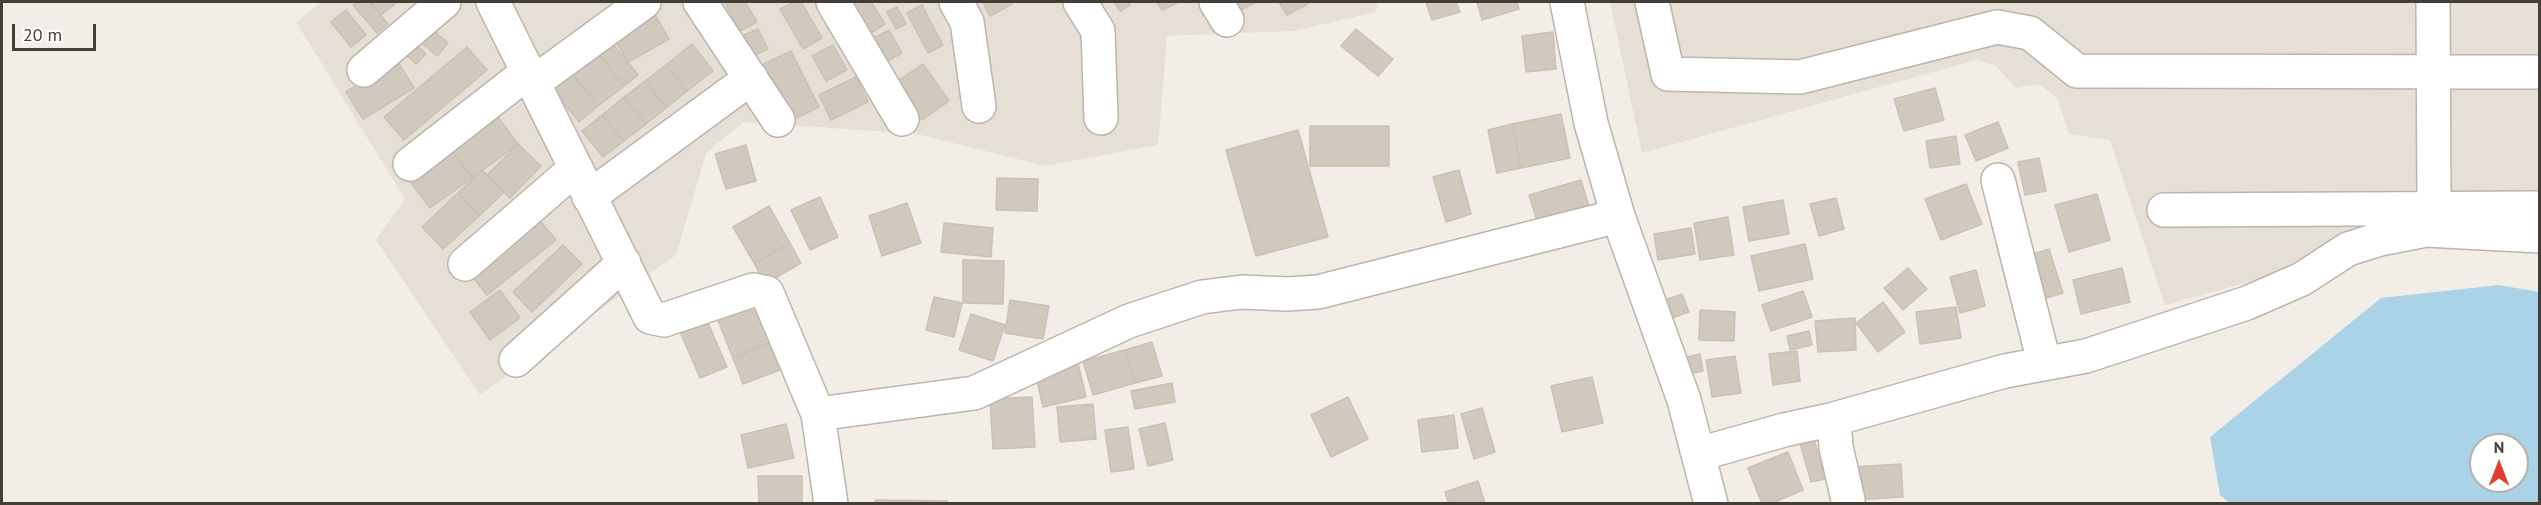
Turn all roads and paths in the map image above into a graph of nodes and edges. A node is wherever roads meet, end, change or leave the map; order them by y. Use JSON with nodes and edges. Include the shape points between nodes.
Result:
{"nodes":[{"id":1,"x":444,"y":2,"type":"edge"},
{"id":2,"x":493,"y":2,"type":"edge"},
{"id":3,"x":644,"y":2,"type":"edge"},
{"id":4,"x":700,"y":2,"type":"edge"},
{"id":5,"x":833,"y":2,"type":"edge"},
{"id":6,"x":956,"y":2,"type":"edge"},
{"id":7,"x":1080,"y":2,"type":"edge"},
{"id":8,"x":1567,"y":2,"type":"edge"},
{"id":9,"x":1652,"y":2,"type":"edge"},
{"id":10,"x":2433,"y":2,"type":"edge"},
{"id":11,"x":364,"y":70,"type":"dead end"},
{"id":12,"x":2433,"y":72,"type":"junction"},
{"id":13,"x":2540,"y":72,"type":"edge"},
{"id":14,"x":531,"y":77,"type":"junction"},
{"id":15,"x":751,"y":78,"type":"junction"},
{"id":16,"x":980,"y":106,"type":"dead end"},
{"id":17,"x":1101,"y":118,"type":"dead end"},
{"id":18,"x":902,"y":119,"type":"dead end"},
{"id":19,"x":778,"y":120,"type":"dead end"},
{"id":20,"x":411,"y":164,"type":"dead end"},
{"id":21,"x":1998,"y":180,"type":"dead end"},
{"id":22,"x":582,"y":183,"type":"junction"},
{"id":23,"x":2434,"y":208,"type":"junction"},
{"id":24,"x":2540,"y":208,"type":"edge"},
{"id":25,"x":2164,"y":210,"type":"dead end"},
{"id":26,"x":1618,"y":216,"type":"junction"},
{"id":27,"x":2540,"y":236,"type":"edge"},
{"id":28,"x":624,"y":263,"type":"junction"},
{"id":29,"x":465,"y":264,"type":"dead end"},
{"id":30,"x":516,"y":360,"type":"dead end"},
{"id":31,"x":2044,"y":362,"type":"junction"},
{"id":32,"x":818,"y":414,"type":"junction"},
{"id":33,"x":1834,"y":419,"type":"junction"},
{"id":34,"x":1699,"y":454,"type":"junction"},
{"id":35,"x":1848,"y":500,"type":"dead end"},
{"id":36,"x":831,"y":504,"type":"edge"},
{"id":37,"x":1711,"y":504,"type":"edge"}],
"edges":[{"from":1,"to":11,"type":"street"},
{"from":2,"to":14,"type":"street"},
{"from":3,"to":14,"type":"street"},
{"from":4,"to":15,"type":"street"},
{"from":5,"to":18,"type":"street"},
{"from":6,"to":16,"type":"street","via":[[967,22]]},
{"from":7,"to":17,"type":"street","via":[[1098,32]]},
{"from":8,"to":26,"type":"street","via":[[1591,123]]},
{"from":9,"to":12,"type":"street","via":[[1668,74],[1800,77],[1997,27],[2030,33],[2077,71]]},
{"from":10,"to":12,"type":"street"},
{"from":12,"to":13,"type":"street"},
{"from":12,"to":23,"type":"street"},
{"from":14,"to":20,"type":"street"},
{"from":14,"to":22,"type":"street"},
{"from":15,"to":19,"type":"street"},
{"from":15,"to":22,"type":"street"},
{"from":21,"to":31,"type":"street"},
{"from":22,"to":28,"type":"street"},
{"from":22,"to":29,"type":"street"},
{"from":23,"to":24,"type":"street"},
{"from":23,"to":25,"type":"street"},
{"from":26,"to":32,"type":"street","via":[[1318,292],[1242,292],[1202,297],[1129,321],[974,393]]},
{"from":26,"to":34,"type":"street","via":[[1684,400]]},
{"from":27,"to":31,"type":"street","via":[[2426,231],[2380,239],[2348,249],[2302,279],[2247,303],[2086,356]]},
{"from":28,"to":30,"type":"street"},
{"from":28,"to":32,"type":"street","via":[[645,311],[656,320],[753,290],[767,293]]},
{"from":31,"to":33,"type":"street"},
{"from":32,"to":36,"type":"street"},
{"from":33,"to":34,"type":"street"},
{"from":33,"to":35,"type":"street"},
{"from":34,"to":37,"type":"street"}]}
